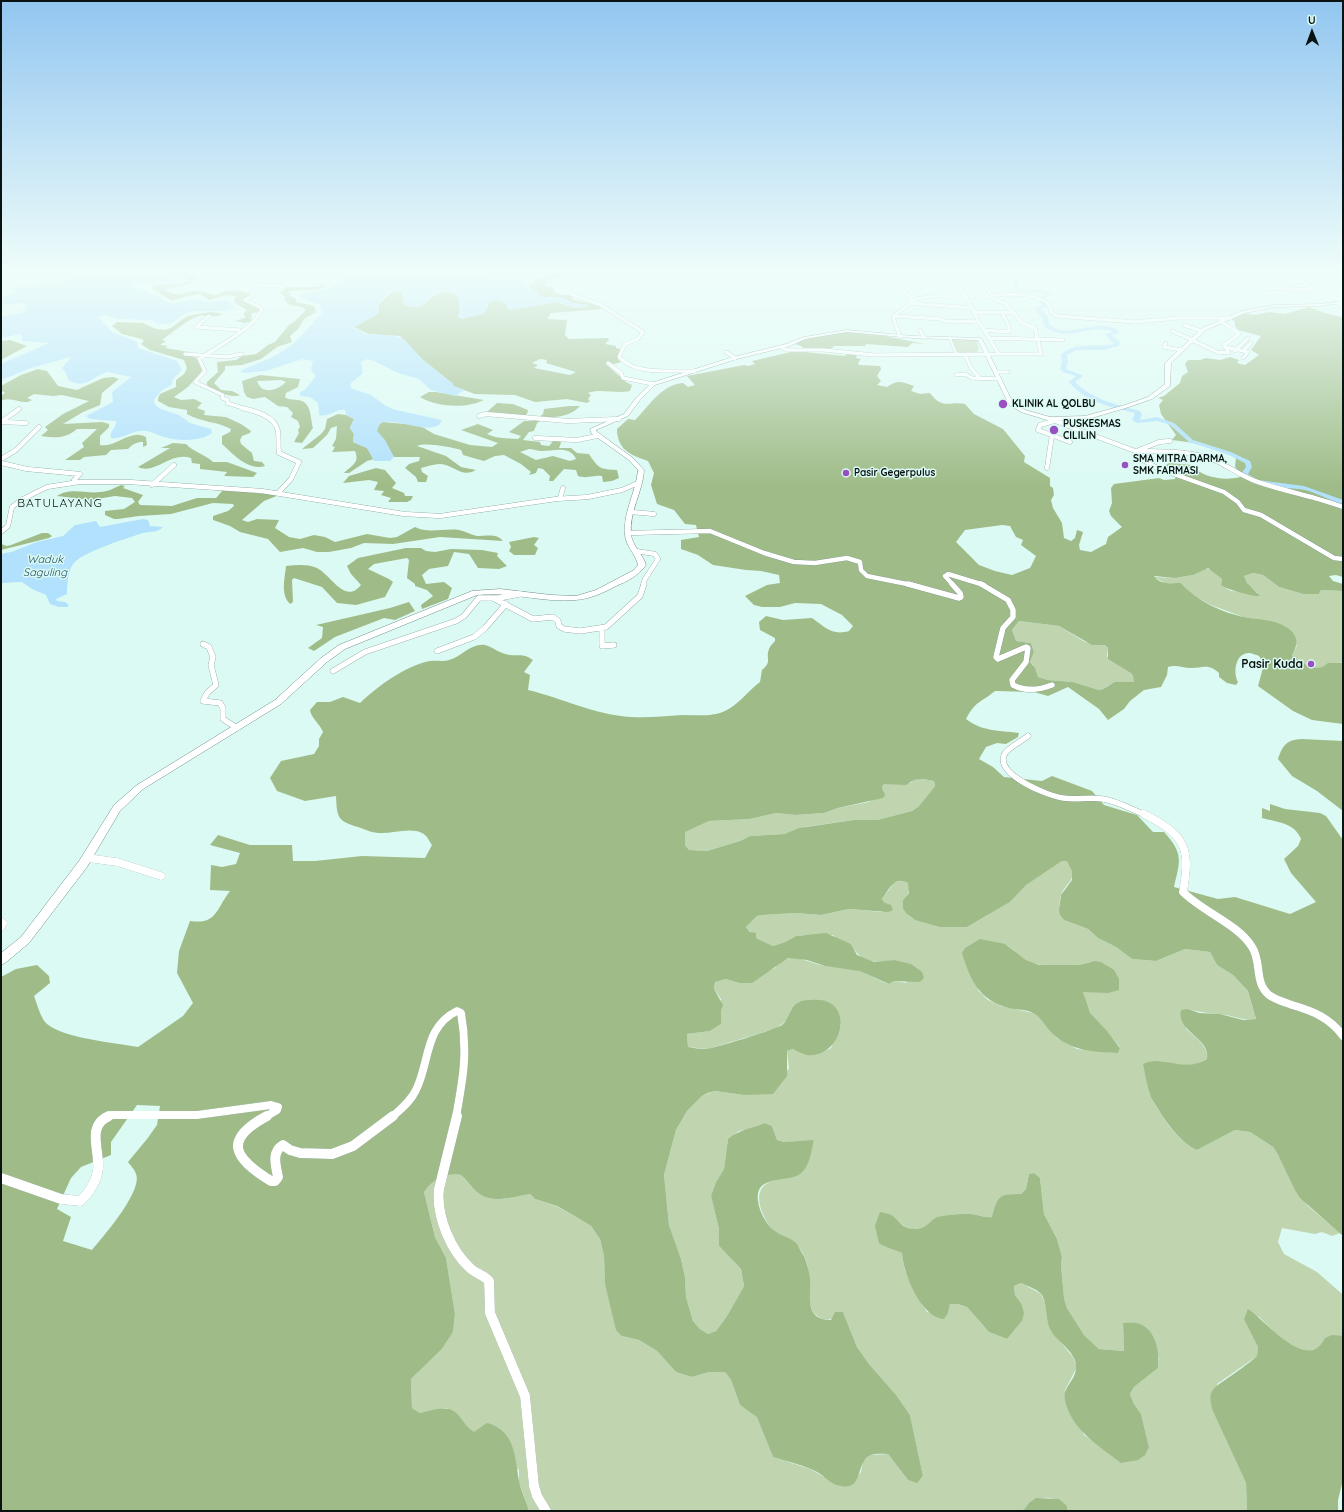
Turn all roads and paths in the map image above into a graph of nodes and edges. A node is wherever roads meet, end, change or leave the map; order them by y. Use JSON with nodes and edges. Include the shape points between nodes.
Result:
{"nodes":[{"id":1,"x":219,"y":345,"type":"edge"},
{"id":2,"x":625,"y":345,"type":"edge"},
{"id":3,"x":787,"y":345,"type":"edge"},
{"id":4,"x":952,"y":345,"type":"edge"},
{"id":5,"x":983,"y":345,"type":"edge"},
{"id":6,"x":993,"y":345,"type":"edge"},
{"id":7,"x":1039,"y":345,"type":"edge"},
{"id":8,"x":1165,"y":345,"type":"edge"},
{"id":9,"x":1187,"y":345,"type":"edge"},
{"id":10,"x":1202,"y":345,"type":"edge"},
{"id":11,"x":1241,"y":345,"type":"edge"},
{"id":12,"x":1249,"y":345,"type":"edge"},
{"id":13,"x":1224,"y":346,"type":"joint"},
{"id":14,"x":781,"y":347,"type":"junction"},
{"id":15,"x":1236,"y":349,"type":"junction"},
{"id":16,"x":1181,"y":350,"type":"junction"},
{"id":17,"x":1243,"y":351,"type":"junction"},
{"id":18,"x":726,"y":352,"type":"dead end"},
{"id":19,"x":185,"y":354,"type":"dead end"},
{"id":20,"x":242,"y":354,"type":"dead end"},
{"id":21,"x":999,"y":354,"type":"junction"},
{"id":22,"x":957,"y":355,"type":"junction"},
{"id":23,"x":965,"y":355,"type":"junction"},
{"id":24,"x":988,"y":355,"type":"junction"},
{"id":25,"x":1231,"y":355,"type":"dead end"},
{"id":26,"x":204,"y":356,"type":"junction"},
{"id":27,"x":735,"y":358,"type":"junction"},
{"id":28,"x":1244,"y":358,"type":"dead end"},
{"id":29,"x":608,"y":363,"type":"dead end"},
{"id":30,"x":695,"y":371,"type":"junction"},
{"id":31,"x":996,"y":372,"type":"junction"},
{"id":32,"x":1008,"y":372,"type":"dead end"},
{"id":33,"x":956,"y":375,"type":"dead end"},
{"id":34,"x":979,"y":377,"type":"junction"},
{"id":35,"x":999,"y":379,"type":"junction"},
{"id":36,"x":653,"y":384,"type":"junction"},
{"id":37,"x":19,"y":409,"type":"dead end"},
{"id":38,"x":479,"y":416,"type":"dead end"},
{"id":39,"x":620,"y":418,"type":"junction"},
{"id":40,"x":1052,"y":420,"type":"junction"},
{"id":41,"x":2,"y":422,"type":"edge"},
{"id":42,"x":26,"y":423,"type":"dead end"},
{"id":43,"x":39,"y":427,"type":"dead end"},
{"id":44,"x":1052,"y":435,"type":"junction"},
{"id":45,"x":597,"y":436,"type":"junction"},
{"id":46,"x":535,"y":438,"type":"dead end"},
{"id":47,"x":1170,"y":441,"type":"dead end"},
{"id":48,"x":1070,"y":442,"type":"dead end"},
{"id":49,"x":1137,"y":451,"type":"junction"},
{"id":50,"x":1,"y":459,"type":"edge"},
{"id":51,"x":1,"y":463,"type":"edge"},
{"id":52,"x":174,"y":465,"type":"dead end"},
{"id":53,"x":1047,"y":468,"type":"dead end"},
{"id":54,"x":79,"y":482,"type":"junction"},
{"id":55,"x":638,"y":483,"type":"junction"},
{"id":56,"x":152,"y":485,"type":"junction"},
{"id":57,"x":563,"y":488,"type":"dead end"},
{"id":58,"x":278,"y":493,"type":"junction"},
{"id":59,"x":560,"y":498,"type":"junction"},
{"id":60,"x":1343,"y":507,"type":"edge"},
{"id":61,"x":631,"y":512,"type":"junction"},
{"id":62,"x":654,"y":514,"type":"dead end"},
{"id":63,"x":1,"y":532,"type":"edge"},
{"id":64,"x":628,"y":533,"type":"junction"},
{"id":65,"x":636,"y":551,"type":"junction"},
{"id":66,"x":1343,"y":559,"type":"edge"},
{"id":67,"x":520,"y":594,"type":"junction"},
{"id":68,"x":493,"y":598,"type":"junction"},
{"id":69,"x":506,"y":604,"type":"junction"},
{"id":70,"x":602,"y":629,"type":"junction"},
{"id":71,"x":203,"y":644,"type":"dead end"},
{"id":72,"x":614,"y":645,"type":"dead end"},
{"id":73,"x":437,"y":651,"type":"dead end"},
{"id":74,"x":334,"y":671,"type":"dead end"},
{"id":75,"x":1052,"y":685,"type":"dead end"},
{"id":76,"x":238,"y":728,"type":"junction"},
{"id":77,"x":1028,"y":736,"type":"dead end"},
{"id":78,"x":87,"y":858,"type":"junction"},
{"id":79,"x":161,"y":876,"type":"dead end"},
{"id":80,"x":1,"y":922,"type":"edge"},
{"id":81,"x":1,"y":928,"type":"edge"},
{"id":82,"x":3,"y":956,"type":"edge"},
{"id":83,"x":1343,"y":1036,"type":"edge"},
{"id":84,"x":1,"y":1178,"type":"edge"},
{"id":85,"x":546,"y":1511,"type":"edge"}],
"edges":[{"from":1,"to":26,"type":"street"},
{"from":2,"to":30,"type":"street","via":[[619,357],[621,361],[641,369]]},
{"from":3,"to":14,"type":"main road"},
{"from":4,"to":22,"type":"street"},
{"from":5,"to":24,"type":"main road"},
{"from":6,"to":21,"type":"street"},
{"from":7,"to":21,"type":"street","via":[[1040,355]]},
{"from":8,"to":16,"type":"street"},
{"from":9,"to":16,"type":"main road"},
{"from":10,"to":13,"type":"street","via":[[1217,352],[1229,353]]},
{"from":11,"to":15,"type":"street"},
{"from":12,"to":17,"type":"street"},
{"from":13,"to":15,"type":"street"},
{"from":14,"to":22,"type":"street","via":[[787,350],[828,350],[874,355]]},
{"from":14,"to":27,"type":"main road"},
{"from":15,"to":17,"type":"street"},
{"from":15,"to":25,"type":"street"},
{"from":16,"to":40,"type":"main road","via":[[1168,363],[1169,381],[1166,386],[1150,398],[1085,418]]},
{"from":17,"to":28,"type":"street","via":[[1248,353]]},
{"from":18,"to":27,"type":"street"},
{"from":19,"to":26,"type":"street"},
{"from":20,"to":26,"type":"street","via":[[230,357]]},
{"from":21,"to":24,"type":"street"},
{"from":22,"to":23,"type":"street"},
{"from":23,"to":24,"type":"street"},
{"from":23,"to":34,"type":"street"},
{"from":24,"to":31,"type":"main road"},
{"from":26,"to":58,"type":"street","via":[[199,361],[205,371],[196,383],[223,395],[222,398],[228,400],[227,403],[259,413],[271,420],[277,426],[279,453],[299,462],[291,479]]},
{"from":27,"to":30,"type":"main road"},
{"from":29,"to":36,"type":"street","via":[[621,373],[623,378]]},
{"from":30,"to":36,"type":"main road"},
{"from":31,"to":32,"type":"street"},
{"from":31,"to":35,"type":"main road"},
{"from":33,"to":34,"type":"street"},
{"from":34,"to":35,"type":"street"},
{"from":35,"to":40,"type":"main road","via":[[1012,405]]},
{"from":36,"to":39,"type":"main road","via":[[628,414]]},
{"from":37,"to":41,"type":"street"},
{"from":38,"to":39,"type":"street","via":[[486,414],[549,421],[590,422]]},
{"from":39,"to":45,"type":"main road","via":[[595,427],[593,432]]},
{"from":40,"to":44,"type":"street","via":[[1040,424],[1038,430]]},
{"from":40,"to":49,"type":"street"},
{"from":41,"to":42,"type":"street"},
{"from":43,"to":50,"type":"street","via":[[16,450]]},
{"from":44,"to":48,"type":"street"},
{"from":44,"to":53,"type":"street"},
{"from":45,"to":46,"type":"street","via":[[577,440]]},
{"from":45,"to":55,"type":"main road","via":[[640,467],[641,476]]},
{"from":47,"to":49,"type":"street","via":[[1159,442]]},
{"from":49,"to":60,"type":"street","via":[[1181,454],[1213,460],[1259,483]]},
{"from":49,"to":66,"type":"street","via":[[1143,460],[1157,468],[1224,492],[1244,510],[1261,515],[1334,558]]},
{"from":51,"to":54,"type":"street","via":[[27,469],[80,474],[74,480]]},
{"from":52,"to":56,"type":"street"},
{"from":54,"to":56,"type":"street"},
{"from":54,"to":63,"type":"street","via":[[47,487],[21,500],[12,507],[8,526]]},
{"from":55,"to":59,"type":"street","via":[[608,493],[580,498]]},
{"from":55,"to":61,"type":"main road"},
{"from":56,"to":58,"type":"street"},
{"from":57,"to":59,"type":"street"},
{"from":58,"to":59,"type":"street","via":[[429,516],[451,516]]},
{"from":61,"to":62,"type":"street"},
{"from":61,"to":64,"type":"main road"},
{"from":64,"to":65,"type":"main road","via":[[630,543]]},
{"from":64,"to":75,"type":"street","via":[[710,531],[794,562],[815,563],[841,558],[858,560],[863,573],[868,576],[959,598],[962,597],[960,593],[945,576],[961,576],[985,586],[1012,605],[1013,617],[1004,628],[996,657],[1003,658],[1028,648],[1029,657],[1023,670],[1012,680],[1014,685],[1021,689],[1038,690]]},
{"from":65,"to":67,"type":"main road","via":[[642,565],[637,572],[586,596],[567,598]]},
{"from":65,"to":70,"type":"street","via":[[655,554],[658,559],[645,579],[640,596]]},
{"from":67,"to":68,"type":"street"},
{"from":67,"to":76,"type":"main road","via":[[492,591],[475,593],[352,642],[324,660],[278,702]]},
{"from":68,"to":69,"type":"street"},
{"from":68,"to":74,"type":"street","via":[[479,598],[464,616],[456,621],[365,652]]},
{"from":69,"to":70,"type":"street","via":[[533,619],[554,617],[564,629]]},
{"from":69,"to":73,"type":"street","via":[[471,640]]},
{"from":70,"to":72,"type":"street","via":[[602,645]]},
{"from":71,"to":76,"type":"street","via":[[209,647],[213,657],[211,665],[216,685],[206,693],[203,701],[220,703],[223,708],[223,719]]},
{"from":76,"to":78,"type":"main road","via":[[131,794],[112,815]]},
{"from":77,"to":83,"type":"street","via":[[1005,753],[1003,760],[1007,769],[1030,786],[1049,795],[1104,799],[1145,815],[1171,830],[1185,849],[1187,870],[1184,892],[1231,926],[1252,946],[1256,952],[1263,989],[1273,998],[1321,1014],[1330,1020]]},
{"from":78,"to":79,"type":"street","via":[[117,862]]},
{"from":78,"to":82,"type":"main road","via":[[25,940]]},
{"from":80,"to":81,"type":"street"},
{"from":84,"to":85,"type":"street","via":[[60,1198],[80,1200],[86,1196],[97,1173],[94,1133],[98,1123],[106,1117],[196,1115],[271,1105],[278,1109],[243,1132],[238,1140],[238,1148],[240,1157],[274,1181],[278,1177],[275,1154],[278,1147],[283,1145],[291,1150],[310,1154],[334,1154],[378,1130],[408,1103],[416,1090],[434,1032],[453,1013],[461,1013],[465,1037],[465,1064],[454,1132],[438,1200],[454,1249],[472,1270],[489,1281],[490,1313],[525,1396],[534,1486]]}]}
